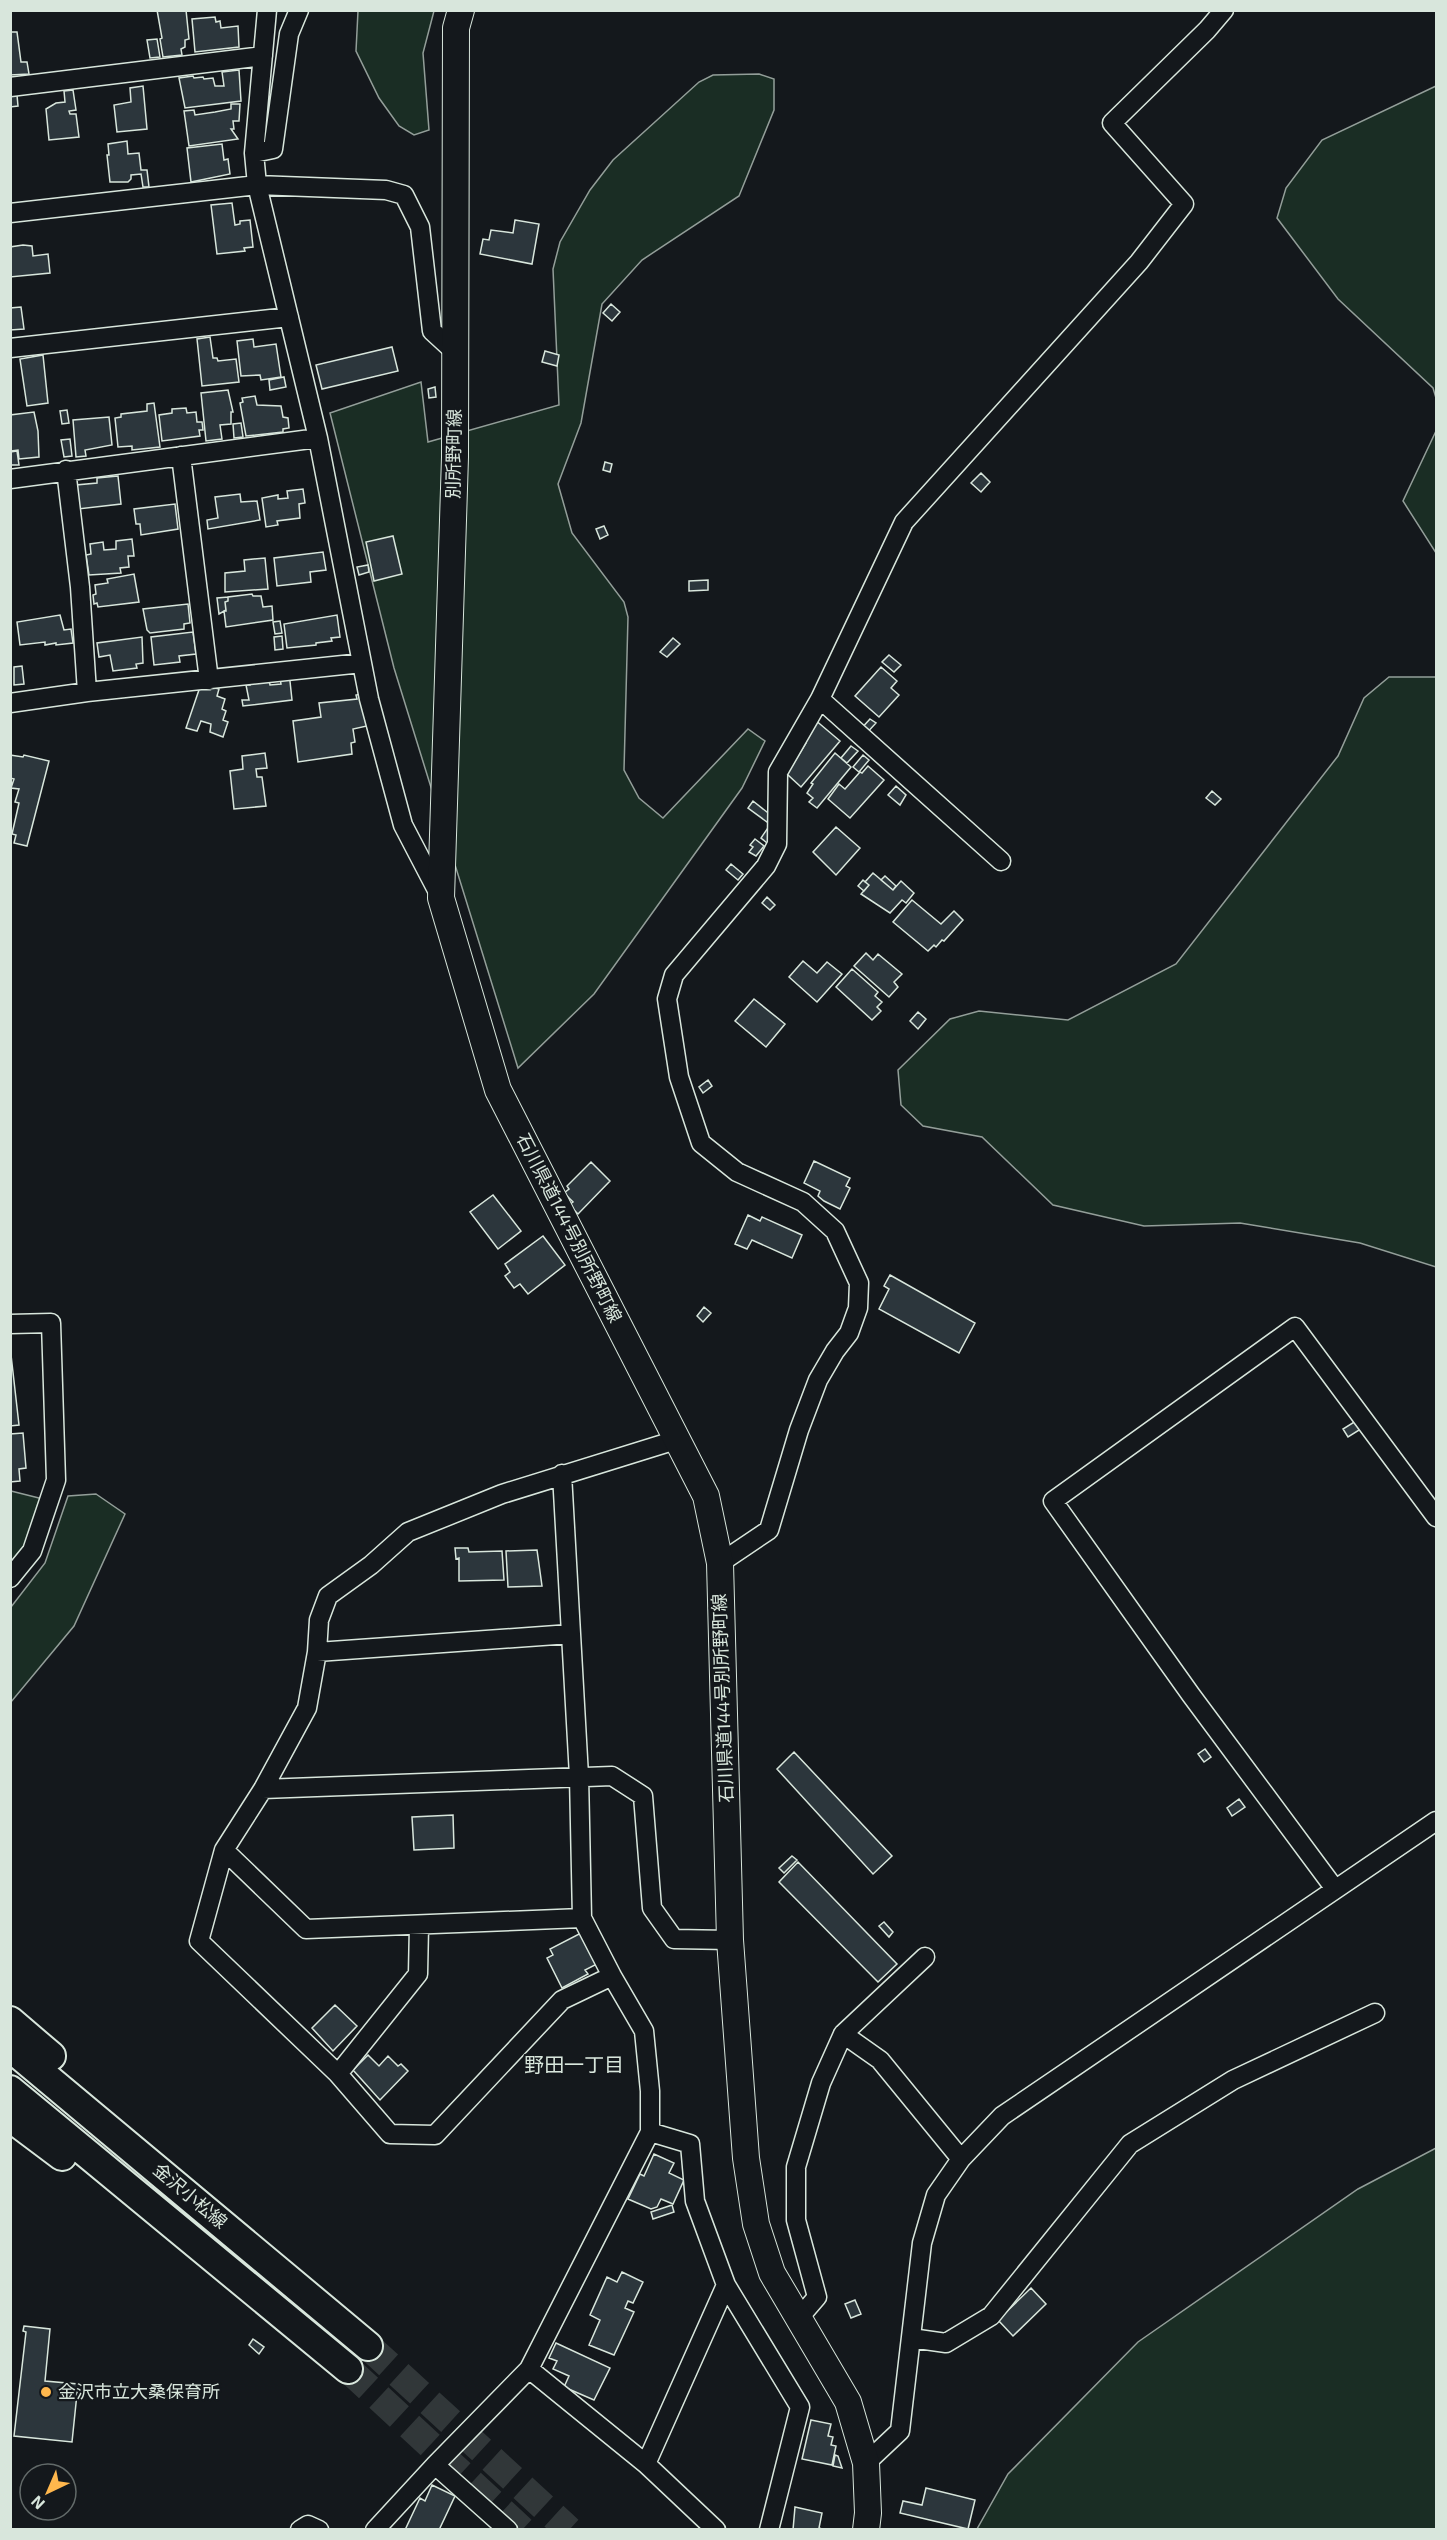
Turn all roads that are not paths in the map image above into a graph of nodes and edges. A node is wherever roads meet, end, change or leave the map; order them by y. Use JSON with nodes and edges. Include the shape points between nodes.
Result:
{"nodes":[{"id":1,"x":267,"y":10,"type":"edge"},
{"id":2,"x":299,"y":10,"type":"edge"},
{"id":3,"x":461,"y":10,"type":"edge"},
{"id":4,"x":1224,"y":10,"type":"edge"},
{"id":5,"x":262,"y":56,"type":"junction"},
{"id":6,"x":10,"y":87,"type":"edge"},
{"id":7,"x":254,"y":153,"type":"junction"},
{"id":8,"x":257,"y":185,"type":"junction"},
{"id":9,"x":10,"y":213,"type":"edge"},
{"id":10,"x":289,"y":317,"type":"junction"},
{"id":11,"x":10,"y":348,"type":"edge"},
{"id":12,"x":455,"y":352,"type":"junction"},
{"id":13,"x":318,"y":438,"type":"junction"},
{"id":14,"x":181,"y":456,"type":"junction"},
{"id":15,"x":66,"y":470,"type":"junction"},
{"id":16,"x":10,"y":479,"type":"edge"},
{"id":17,"x":362,"y":663,"type":"junction"},
{"id":18,"x":209,"y":680,"type":"junction"},
{"id":19,"x":87,"y":692,"type":"junction"},
{"id":20,"x":820,"y":699,"type":"junction"},
{"id":21,"x":10,"y":703,"type":"edge"},
{"id":22,"x":1001,"y":861,"type":"dead end"},
{"id":23,"x":441,"y":898,"type":"junction"},
{"id":24,"x":10,"y":1324,"type":"edge"},
{"id":25,"x":676,"y":1440,"type":"junction"},
{"id":26,"x":562,"y":1474,"type":"junction"},
{"id":27,"x":1437,"y":1517,"type":"edge"},
{"id":28,"x":720,"y":1563,"type":"junction"},
{"id":29,"x":10,"y":1578,"type":"edge"},
{"id":30,"x":570,"y":1634,"type":"junction"},
{"id":31,"x":317,"y":1652,"type":"junction"},
{"id":32,"x":579,"y":1776,"type":"junction"},
{"id":33,"x":263,"y":1788,"type":"junction"},
{"id":34,"x":1437,"y":1821,"type":"edge"},
{"id":35,"x":224,"y":1850,"type":"junction"},
{"id":36,"x":1335,"y":1889,"type":"junction"},
{"id":37,"x":582,"y":1918,"type":"junction"},
{"id":38,"x":419,"y":1926,"type":"junction"},
{"id":39,"x":730,"y":1940,"type":"junction"},
{"id":40,"x":925,"y":1957,"type":"dead end"},
{"id":41,"x":612,"y":1976,"type":"junction"},
{"id":42,"x":1375,"y":2013,"type":"dead end"},
{"id":43,"x":10,"y":2021,"type":"edge"},
{"id":44,"x":843,"y":2034,"type":"junction"},
{"id":45,"x":10,"y":2047,"type":"edge"},
{"id":46,"x":338,"y":2074,"type":"junction"},
{"id":47,"x":10,"y":2090,"type":"edge"},
{"id":48,"x":10,"y":2117,"type":"edge"},
{"id":49,"x":650,"y":2132,"type":"junction"},
{"id":50,"x":961,"y":2159,"type":"junction"},
{"id":51,"x":294,"y":2282,"type":"junction"},
{"id":52,"x":726,"y":2285,"type":"junction"},
{"id":53,"x":248,"y":2286,"type":"junction"},
{"id":54,"x":799,"y":2318,"type":"junction"},
{"id":55,"x":911,"y":2338,"type":"junction"},
{"id":56,"x":368,"y":2346,"type":"tunnel mouth"},
{"id":57,"x":529,"y":2368,"type":"junction"},
{"id":58,"x":348,"y":2369,"type":"tunnel mouth"},
{"id":59,"x":866,"y":2463,"type":"junction"},
{"id":60,"x":646,"y":2464,"type":"junction"},
{"id":61,"x":435,"y":2465,"type":"junction"},
{"id":62,"x":300,"y":2529,"type":"edge"},
{"id":63,"x":319,"y":2529,"type":"edge"},
{"id":64,"x":375,"y":2529,"type":"edge"},
{"id":65,"x":508,"y":2529,"type":"edge"},
{"id":66,"x":716,"y":2529,"type":"edge"},
{"id":67,"x":770,"y":2529,"type":"edge"},
{"id":68,"x":866,"y":2529,"type":"edge"}],
"edges":[{"from":1,"to":5,"type":"street"},
{"from":2,"to":7,"type":"street","via":[[289,34],[273,149]]},
{"from":3,"to":12,"type":"main road","name":"別所野町線","via":[[456,28]]},
{"from":4,"to":20,"type":"street","via":[[1113,123],[1184,204],[1139,262],[904,522]]},
{"from":5,"to":6,"type":"street"},
{"from":5,"to":7,"type":"street"},
{"from":7,"to":8,"type":"street"},
{"from":8,"to":9,"type":"street"},
{"from":8,"to":10,"type":"street"},
{"from":8,"to":12,"type":"street","via":[[386,190],[404,195],[420,227],[432,331]]},
{"from":10,"to":11,"type":"street"},
{"from":10,"to":13,"type":"street"},
{"from":12,"to":23,"type":"main road","name":"別所野町線"},
{"from":13,"to":14,"type":"street"},
{"from":13,"to":17,"type":"street"},
{"from":14,"to":15,"type":"street"},
{"from":14,"to":18,"type":"street"},
{"from":15,"to":16,"type":"street"},
{"from":15,"to":19,"type":"street"},
{"from":17,"to":18,"type":"street"},
{"from":17,"to":23,"type":"street","via":[[404,825]]},
{"from":18,"to":19,"type":"street"},
{"from":19,"to":21,"type":"street"},
{"from":20,"to":22,"type":"street"},
{"from":20,"to":28,"type":"street","via":[[778,772],[777,844],[766,866],[674,975],[667,999],[679,1077],[701,1143],[737,1172],[803,1202],[835,1231],[859,1283],[858,1308],[849,1334],[818,1380],[769,1530]]},
{"from":23,"to":25,"type":"main road","name":"石川県道144号別所野町線","via":[[498,1090]]},
{"from":24,"to":29,"type":"street","via":[[51,1323],[56,1479],[32,1551]]},
{"from":25,"to":26,"type":"street"},
{"from":25,"to":28,"type":"main road","name":"石川県道144号別所野町線","via":[[706,1496]]},
{"from":26,"to":30,"type":"street"},
{"from":26,"to":31,"type":"street","via":[[408,1532],[328,1596],[319,1620]]},
{"from":27,"to":36,"type":"street","via":[[1295,1327],[1053,1501]]},
{"from":28,"to":39,"type":"main road","name":"石川県道144号別所野町線"},
{"from":30,"to":31,"type":"street"},
{"from":30,"to":32,"type":"street"},
{"from":31,"to":33,"type":"street","via":[[307,1708]]},
{"from":32,"to":33,"type":"street"},
{"from":32,"to":37,"type":"street"},
{"from":32,"to":39,"type":"street","via":[[612,1776],[643,1796],[652,1908],[674,1939]]},
{"from":33,"to":35,"type":"street"},
{"from":34,"to":36,"type":"street"},
{"from":35,"to":38,"type":"street","via":[[306,1929]]},
{"from":35,"to":46,"type":"street","via":[[199,1941]]},
{"from":36,"to":50,"type":"street","via":[[1002,2116]]},
{"from":37,"to":38,"type":"street"},
{"from":37,"to":41,"type":"street"},
{"from":38,"to":46,"type":"street","via":[[418,1974]]},
{"from":39,"to":54,"type":"main road","name":"石川県道144号別所野町線","via":[[746,2158],[756,2224],[772,2273]]},
{"from":40,"to":44,"type":"street"},
{"from":41,"to":46,"type":"street","via":[[562,2000],[435,2135],[390,2134]]},
{"from":41,"to":49,"type":"street","via":[[644,2031]]},
{"from":42,"to":55,"type":"street","via":[[1233,2080],[1130,2144],[991,2316],[946,2343]]},
{"from":43,"to":51,"type":"main road","via":[[178,2168]]},
{"from":44,"to":50,"type":"street","via":[[880,2060]]},
{"from":44,"to":54,"type":"street","via":[[821,2083],[796,2167],[796,2220],[818,2297]]},
{"from":45,"to":51,"type":"main road","name":"金沢小松線"},
{"from":47,"to":53,"type":"main road","name":"金沢小松線"},
{"from":48,"to":53,"type":"main road","via":[[116,2198]]},
{"from":49,"to":52,"type":"street","via":[[690,2144],[695,2201]]},
{"from":49,"to":57,"type":"street"},
{"from":50,"to":55,"type":"street","via":[[936,2195],[922,2243]]},
{"from":51,"to":56,"type":"main road","name":"金沢小松線"},
{"from":52,"to":60,"type":"street"},
{"from":52,"to":67,"type":"street","via":[[800,2407]]},
{"from":53,"to":58,"type":"main road","name":"金沢小松線"},
{"from":54,"to":59,"type":"main road","name":"石川県道144号別所野町線","via":[[848,2403]]},
{"from":55,"to":59,"type":"street","via":[[900,2431]]},
{"from":57,"to":60,"type":"street"},
{"from":57,"to":61,"type":"street"},
{"from":59,"to":68,"type":"main road","name":"石川県道144号別所野町線"},
{"from":60,"to":66,"type":"street"},
{"from":61,"to":64,"type":"street"},
{"from":61,"to":65,"type":"street"},
{"from":62,"to":63,"type":"street","via":[[308,2525]]}]}
